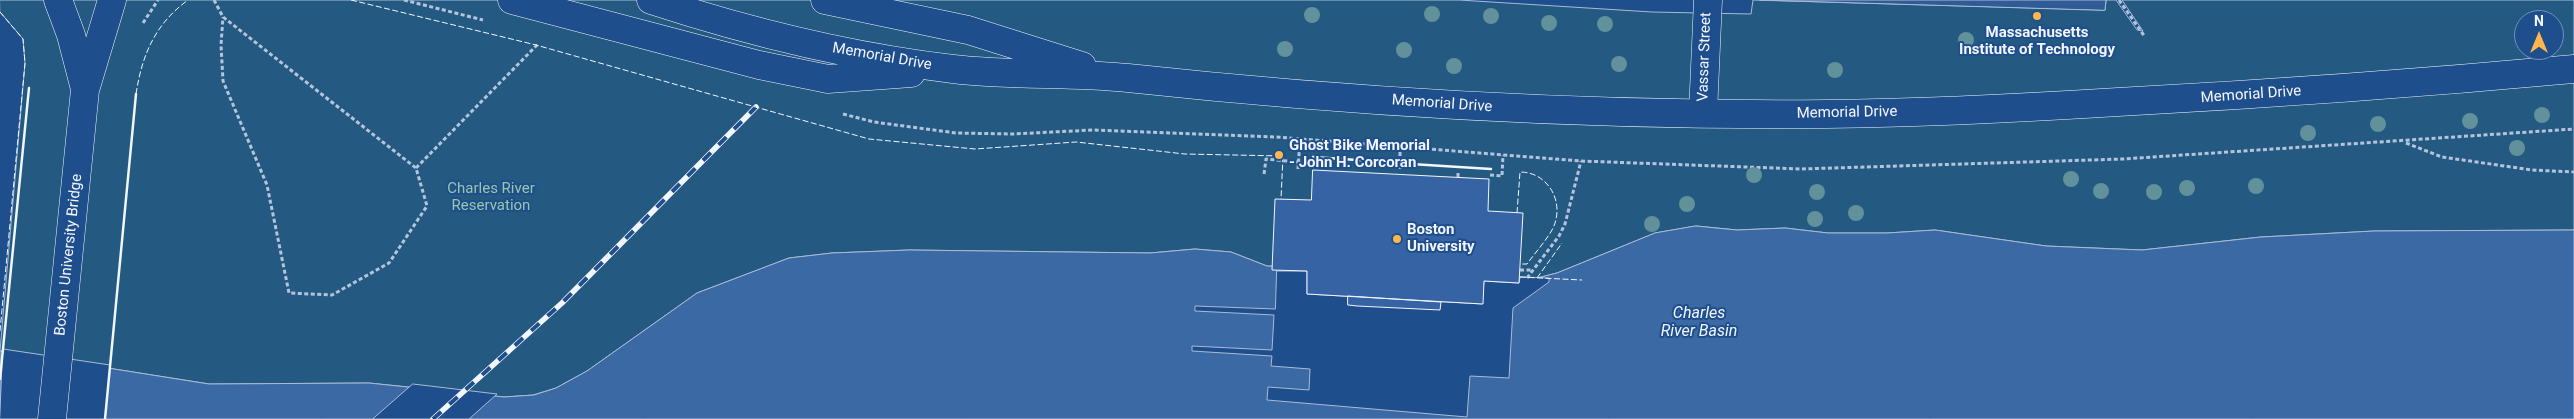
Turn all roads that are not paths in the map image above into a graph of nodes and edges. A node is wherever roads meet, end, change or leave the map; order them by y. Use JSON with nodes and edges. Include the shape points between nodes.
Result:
{"nodes":[{"id":1,"x":58,"y":0,"type":"edge"},
{"id":2,"x":112,"y":0,"type":"edge"},
{"id":3,"x":512,"y":0,"type":"edge"},
{"id":4,"x":651,"y":0,"type":"edge"},
{"id":5,"x":825,"y":0,"type":"edge"},
{"id":6,"x":904,"y":0,"type":"edge"},
{"id":7,"x":1708,"y":0,"type":"edge"},
{"id":8,"x":968,"y":30,"type":"junction"},
{"id":9,"x":959,"y":70,"type":"junction"},
{"id":10,"x":2574,"y":70,"type":"edge"},
{"id":11,"x":1119,"y":77,"type":"junction"},
{"id":12,"x":85,"y":90,"type":"junction"},
{"id":13,"x":1703,"y":114,"type":"junction"},
{"id":14,"x":52,"y":419,"type":"edge"}],
"edges":[{"from":1,"to":12,"type":"main road","name":"Boston University Bridge"},
{"from":2,"to":12,"type":"main road","name":"Boston University Bridge"},
{"from":3,"to":9,"type":"main road","via":[[759,65],[828,79]]},
{"from":4,"to":9,"type":"main road","name":"Memorial Drive","via":[[783,38]]},
{"from":5,"to":8,"type":"main road","name":"Memorial Drive"},
{"from":6,"to":8,"type":"main road"},
{"from":7,"to":13,"type":"main road","name":"Vassar Street"},
{"from":8,"to":11,"type":"main road","name":"Memorial Drive"},
{"from":9,"to":11,"type":"main road","name":"Memorial Drive"},
{"from":10,"to":13,"type":"main road","name":"Memorial Drive","via":[[2339,89],[1989,110]]},
{"from":11,"to":13,"type":"main road","name":"Memorial Drive","via":[[1323,97],[1505,108]]},
{"from":12,"to":14,"type":"main road","name":"Boston University Bridge"}]}
